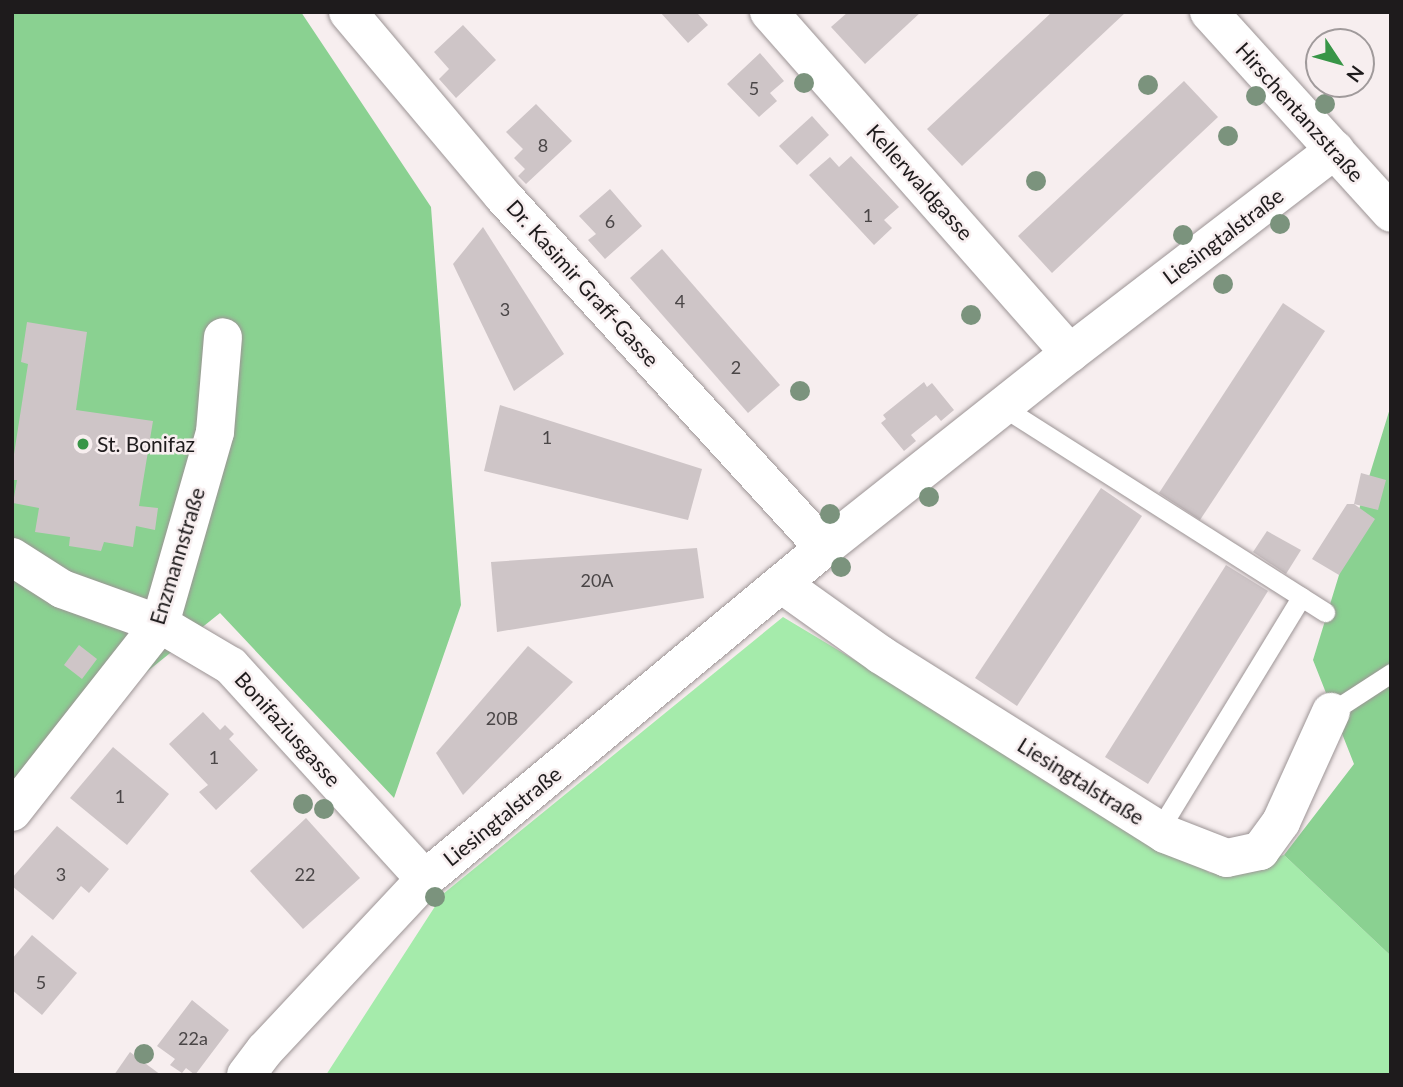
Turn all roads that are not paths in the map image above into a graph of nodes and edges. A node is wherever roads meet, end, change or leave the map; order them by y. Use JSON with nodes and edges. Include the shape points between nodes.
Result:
{"nodes":[{"id":1,"x":348,"y":12,"type":"edge"},
{"id":2,"x":769,"y":12,"type":"edge"},
{"id":3,"x":1209,"y":12,"type":"edge"},
{"id":4,"x":1335,"y":150,"type":"junction"},
{"id":5,"x":1391,"y":213,"type":"edge"},
{"id":6,"x":223,"y":337,"type":"dead end"},
{"id":7,"x":1070,"y":353,"type":"junction"},
{"id":8,"x":1003,"y":407,"type":"junction"},
{"id":9,"x":824,"y":548,"type":"junction"},
{"id":10,"x":12,"y":558,"type":"edge"},
{"id":11,"x":783,"y":584,"type":"junction"},
{"id":12,"x":1301,"y":597,"type":"junction"},
{"id":13,"x":1325,"y":612,"type":"dead end"},
{"id":14,"x":160,"y":624,"type":"junction"},
{"id":15,"x":1391,"y":673,"type":"edge"},
{"id":16,"x":1331,"y":712,"type":"joint"},
{"id":17,"x":12,"y":813,"type":"edge"},
{"id":18,"x":1159,"y":830,"type":"junction"},
{"id":19,"x":425,"y":879,"type":"junction"},
{"id":20,"x":246,"y":1075,"type":"edge"}],
"edges":[{"from":1,"to":9,"type":"street","name":"Dr. Kasimir Graff-Gasse","via":[[502,195]]},
{"from":2,"to":7,"type":"street","name":"Kellerwaldgasse"},
{"from":3,"to":4,"type":"street","name":"Hirschentanzstraße"},
{"from":4,"to":5,"type":"street","name":"Hirschentanzstraße"},
{"from":4,"to":7,"type":"street","name":"Liesingtalstraße"},
{"from":6,"to":14,"type":"street","name":"Enzmannstraße","via":[[215,432]]},
{"from":7,"to":8,"type":"street","name":"Liesingtalstraße"},
{"from":8,"to":9,"type":"street","name":"Liesingtalstraße"},
{"from":8,"to":12,"type":"lane"},
{"from":9,"to":11,"type":"street","name":"Liesingtalstraße"},
{"from":10,"to":14,"type":"street","name":"Bonifaziusgasse","via":[[62,589]]},
{"from":11,"to":18,"type":"street","name":"Liesingtalstraße","via":[[881,655]]},
{"from":11,"to":19,"type":"street","name":"Liesingtalstraße"},
{"from":12,"to":13,"type":"lane"},
{"from":12,"to":18,"type":"lane"},
{"from":14,"to":17,"type":"street","name":"Enzmannstraße"},
{"from":14,"to":19,"type":"street","name":"Bonifaziusgasse","via":[[231,666]]},
{"from":15,"to":16,"type":"lane"},
{"from":16,"to":18,"type":"street","name":"Liesingtalstraße","via":[[1281,822],[1260,851],[1227,859]]},
{"from":19,"to":20,"type":"street","name":"Liesingtalstraße"}]}
